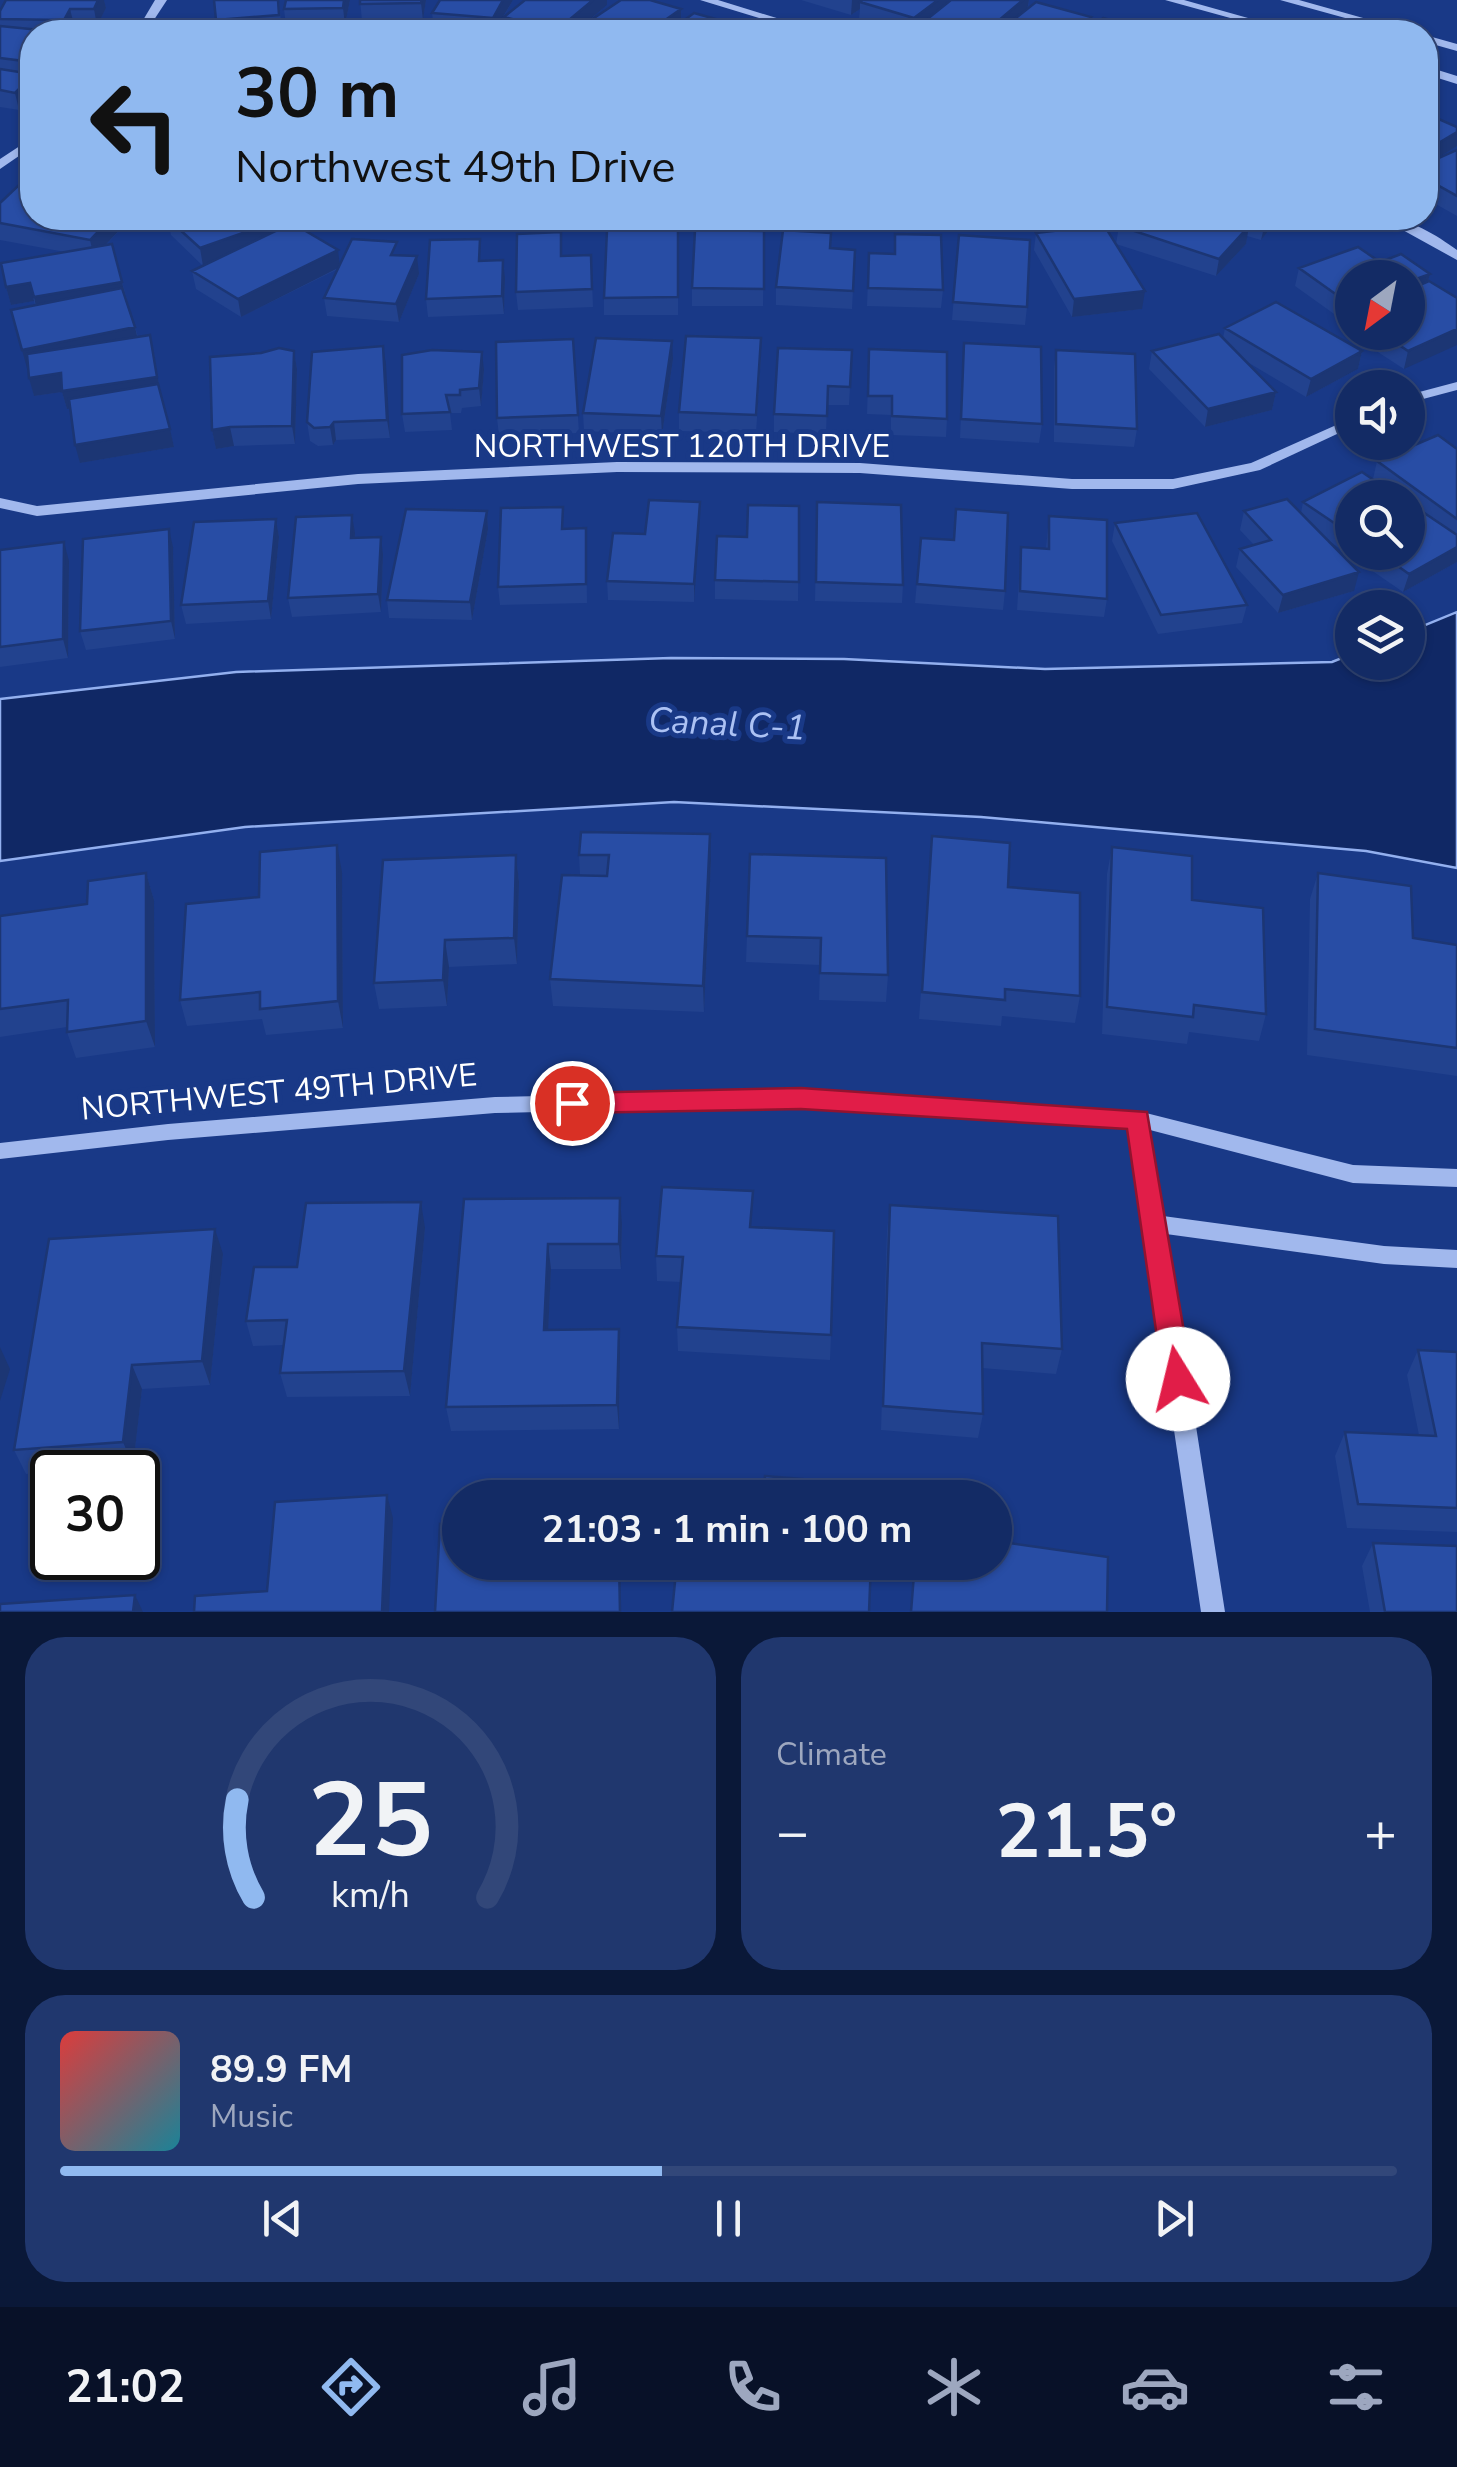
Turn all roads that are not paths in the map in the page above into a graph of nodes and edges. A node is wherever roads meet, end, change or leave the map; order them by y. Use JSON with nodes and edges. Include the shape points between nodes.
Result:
{"nodes":[{"id":1,"x":706,"y":0,"type":"edge"},
{"id":2,"x":1171,"y":0,"type":"edge"},
{"id":3,"x":1286,"y":0,"type":"edge"},
{"id":4,"x":727,"y":2,"type":"edge"},
{"id":5,"x":780,"y":20,"type":"edge"},
{"id":6,"x":1247,"y":20,"type":"edge"},
{"id":7,"x":1362,"y":20,"type":"edge"},
{"id":8,"x":1412,"y":230,"type":"edge"},
{"id":9,"x":1457,"y":256,"type":"edge"},
{"id":10,"x":1457,"y":386,"type":"edge"},
{"id":11,"x":1425,"y":394,"type":"edge"},
{"id":12,"x":1335,"y":430,"type":"edge"},
{"id":13,"x":1,"y":504,"type":"edge"},
{"id":14,"x":1138,"y":1119,"type":"junction"},
{"id":15,"x":0,"y":1151,"type":"edge"},
{"id":16,"x":1457,"y":1178,"type":"edge"},
{"id":17,"x":1154,"y":1224,"type":"junction"},
{"id":18,"x":1457,"y":1259,"type":"edge"},
{"id":19,"x":1213,"y":1612,"type":"edge"}],
"edges":[{"from":1,"to":4,"type":"street"},
{"from":2,"to":6,"type":"street"},
{"from":3,"to":7,"type":"street"},
{"from":4,"to":5,"type":"street"},
{"from":8,"to":9,"type":"street"},
{"from":10,"to":11,"type":"street"},
{"from":12,"to":13,"type":"street","name":"NORTHWEST 120TH DRIVE","via":[[1255,467],[1173,484],[1072,484],[860,468],[617,467],[358,479],[38,512]]},
{"from":14,"to":15,"type":"street","name":"NORTHWEST 49TH DRIVE","via":[[801,1098],[496,1105]]},
{"from":14,"to":16,"type":"street","name":"NORTHWEST 49TH DRIVE","via":[[1354,1174]]},
{"from":14,"to":17,"type":"street"},
{"from":17,"to":18,"type":"street"},
{"from":17,"to":19,"type":"street"}]}
